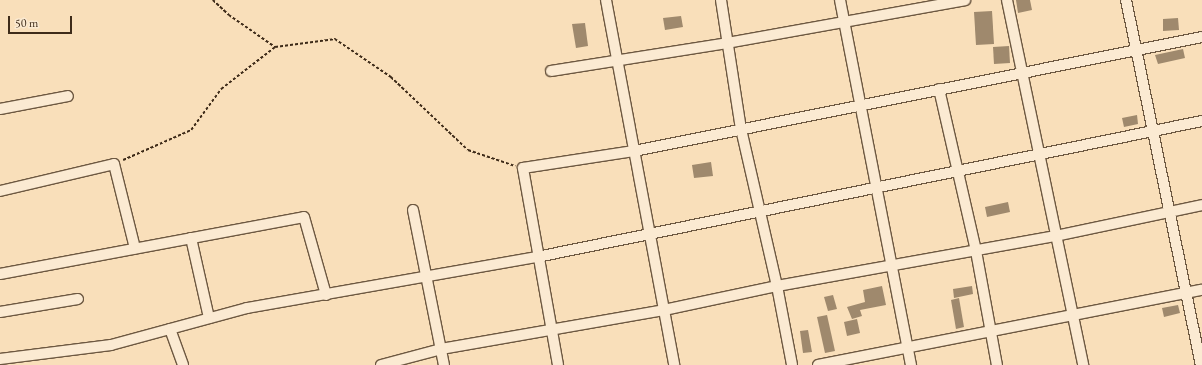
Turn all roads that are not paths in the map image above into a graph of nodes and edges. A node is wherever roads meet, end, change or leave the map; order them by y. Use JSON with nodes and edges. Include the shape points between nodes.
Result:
{"nodes":[{"id":1,"x":606,"y":0,"type":"edge"},
{"id":2,"x":721,"y":0,"type":"edge"},
{"id":3,"x":840,"y":0,"type":"edge"},
{"id":4,"x":965,"y":0,"type":"edge"},
{"id":5,"x":1007,"y":0,"type":"edge"},
{"id":6,"x":1126,"y":0,"type":"edge"},
{"id":7,"x":844,"y":22,"type":"junction"},
{"id":8,"x":1202,"y":38,"type":"edge"},
{"id":9,"x":727,"y":44,"type":"junction"},
{"id":10,"x":1137,"y":50,"type":"junction"},
{"id":11,"x":616,"y":62,"type":"junction"},
{"id":12,"x":551,"y":71,"type":"dead end"},
{"id":13,"x":1021,"y":73,"type":"junction"},
{"id":14,"x":939,"y":89,"type":"junction"},
{"id":15,"x":68,"y":96,"type":"dead end"},
{"id":16,"x":860,"y":104,"type":"junction"},
{"id":17,"x":0,"y":109,"type":"edge"},
{"id":18,"x":1202,"y":121,"type":"edge"},
{"id":19,"x":740,"y":129,"type":"junction"},
{"id":20,"x":1153,"y":131,"type":"junction"},
{"id":21,"x":634,"y":151,"type":"junction"},
{"id":22,"x":1040,"y":154,"type":"junction"},
{"id":23,"x":958,"y":171,"type":"junction"},
{"id":24,"x":876,"y":186,"type":"junction"},
{"id":25,"x":0,"y":190,"type":"edge"},
{"id":26,"x":1202,"y":205,"type":"edge"},
{"id":27,"x":413,"y":210,"type":"dead end"},
{"id":28,"x":760,"y":210,"type":"junction"},
{"id":29,"x":1168,"y":212,"type":"junction"},
{"id":30,"x":649,"y":234,"type":"junction"},
{"id":31,"x":1055,"y":236,"type":"junction"},
{"id":32,"x":191,"y":238,"type":"junction"},
{"id":33,"x":135,"y":248,"type":"junction"},
{"id":34,"x":976,"y":251,"type":"junction"},
{"id":35,"x":537,"y":257,"type":"junction"},
{"id":36,"x":892,"y":266,"type":"junction"},
{"id":37,"x":0,"y":274,"type":"edge"},
{"id":38,"x":426,"y":275,"type":"junction"},
{"id":39,"x":777,"y":286,"type":"junction"},
{"id":40,"x":1202,"y":290,"type":"edge"},
{"id":41,"x":1186,"y":293,"type":"junction"},
{"id":42,"x":326,"y":295,"type":"junction"},
{"id":43,"x":78,"y":299,"type":"dead end"},
{"id":44,"x":664,"y":310,"type":"junction"},
{"id":45,"x":0,"y":312,"type":"edge"},
{"id":46,"x":1072,"y":314,"type":"junction"},
{"id":47,"x":209,"y":318,"type":"junction"},
{"id":48,"x":170,"y":329,"type":"junction"},
{"id":49,"x":551,"y":330,"type":"junction"},
{"id":50,"x":991,"y":331,"type":"junction"},
{"id":51,"x":908,"y":347,"type":"junction"},
{"id":52,"x":441,"y":349,"type":"junction"},
{"id":53,"x":0,"y":359,"type":"edge"},
{"id":54,"x":183,"y":365,"type":"edge"},
{"id":55,"x":381,"y":365,"type":"edge"},
{"id":56,"x":444,"y":365,"type":"edge"},
{"id":57,"x":558,"y":365,"type":"edge"},
{"id":58,"x":674,"y":365,"type":"edge"},
{"id":59,"x":792,"y":365,"type":"edge"},
{"id":60,"x":818,"y":365,"type":"edge"},
{"id":61,"x":911,"y":365,"type":"edge"},
{"id":62,"x":997,"y":365,"type":"edge"},
{"id":63,"x":1083,"y":365,"type":"edge"},
{"id":64,"x":1201,"y":365,"type":"edge"}],
"edges":[{"from":1,"to":11,"type":"street"},
{"from":2,"to":9,"type":"street"},
{"from":3,"to":7,"type":"street"},
{"from":4,"to":7,"type":"street"},
{"from":5,"to":13,"type":"street"},
{"from":6,"to":10,"type":"street"},
{"from":7,"to":9,"type":"street"},
{"from":7,"to":16,"type":"street"},
{"from":8,"to":10,"type":"street"},
{"from":9,"to":11,"type":"street"},
{"from":9,"to":19,"type":"street"},
{"from":10,"to":13,"type":"street"},
{"from":10,"to":20,"type":"street"},
{"from":11,"to":12,"type":"street"},
{"from":11,"to":21,"type":"street"},
{"from":13,"to":14,"type":"street"},
{"from":13,"to":22,"type":"street"},
{"from":14,"to":16,"type":"street"},
{"from":14,"to":23,"type":"street"},
{"from":15,"to":17,"type":"street"},
{"from":16,"to":19,"type":"street"},
{"from":16,"to":24,"type":"street"},
{"from":18,"to":20,"type":"street"},
{"from":19,"to":21,"type":"street"},
{"from":19,"to":28,"type":"street"},
{"from":20,"to":22,"type":"street"},
{"from":20,"to":29,"type":"street"},
{"from":21,"to":30,"type":"street"},
{"from":21,"to":35,"type":"street","via":[[523,168]]},
{"from":22,"to":23,"type":"street"},
{"from":22,"to":31,"type":"street"},
{"from":23,"to":24,"type":"street"},
{"from":23,"to":34,"type":"street"},
{"from":24,"to":28,"type":"street"},
{"from":24,"to":36,"type":"street"},
{"from":25,"to":33,"type":"street","via":[[114,164]]},
{"from":26,"to":29,"type":"street"},
{"from":27,"to":38,"type":"street"},
{"from":28,"to":30,"type":"street"},
{"from":28,"to":39,"type":"street"},
{"from":29,"to":31,"type":"street"},
{"from":29,"to":41,"type":"street"},
{"from":30,"to":35,"type":"street"},
{"from":30,"to":44,"type":"street"},
{"from":31,"to":34,"type":"street"},
{"from":31,"to":46,"type":"street"},
{"from":32,"to":33,"type":"street"},
{"from":32,"to":42,"type":"street","via":[[304,218]]},
{"from":32,"to":47,"type":"street"},
{"from":33,"to":37,"type":"street"},
{"from":34,"to":36,"type":"street"},
{"from":34,"to":50,"type":"street"},
{"from":35,"to":38,"type":"street"},
{"from":35,"to":49,"type":"street"},
{"from":36,"to":39,"type":"street"},
{"from":36,"to":51,"type":"street"},
{"from":38,"to":42,"type":"street"},
{"from":38,"to":52,"type":"street"},
{"from":39,"to":44,"type":"street"},
{"from":39,"to":59,"type":"street"},
{"from":40,"to":41,"type":"street"},
{"from":41,"to":46,"type":"street"},
{"from":41,"to":64,"type":"street"},
{"from":42,"to":47,"type":"street","via":[[247,308]]},
{"from":43,"to":45,"type":"street"},
{"from":44,"to":49,"type":"street"},
{"from":44,"to":58,"type":"street"},
{"from":46,"to":50,"type":"street"},
{"from":46,"to":63,"type":"street"},
{"from":47,"to":48,"type":"street"},
{"from":48,"to":53,"type":"street","via":[[111,345]]},
{"from":48,"to":54,"type":"street"},
{"from":49,"to":52,"type":"street"},
{"from":49,"to":57,"type":"street"},
{"from":50,"to":51,"type":"street"},
{"from":50,"to":62,"type":"street"},
{"from":51,"to":60,"type":"street"},
{"from":51,"to":61,"type":"street"},
{"from":52,"to":55,"type":"street"},
{"from":52,"to":56,"type":"street"}]}
